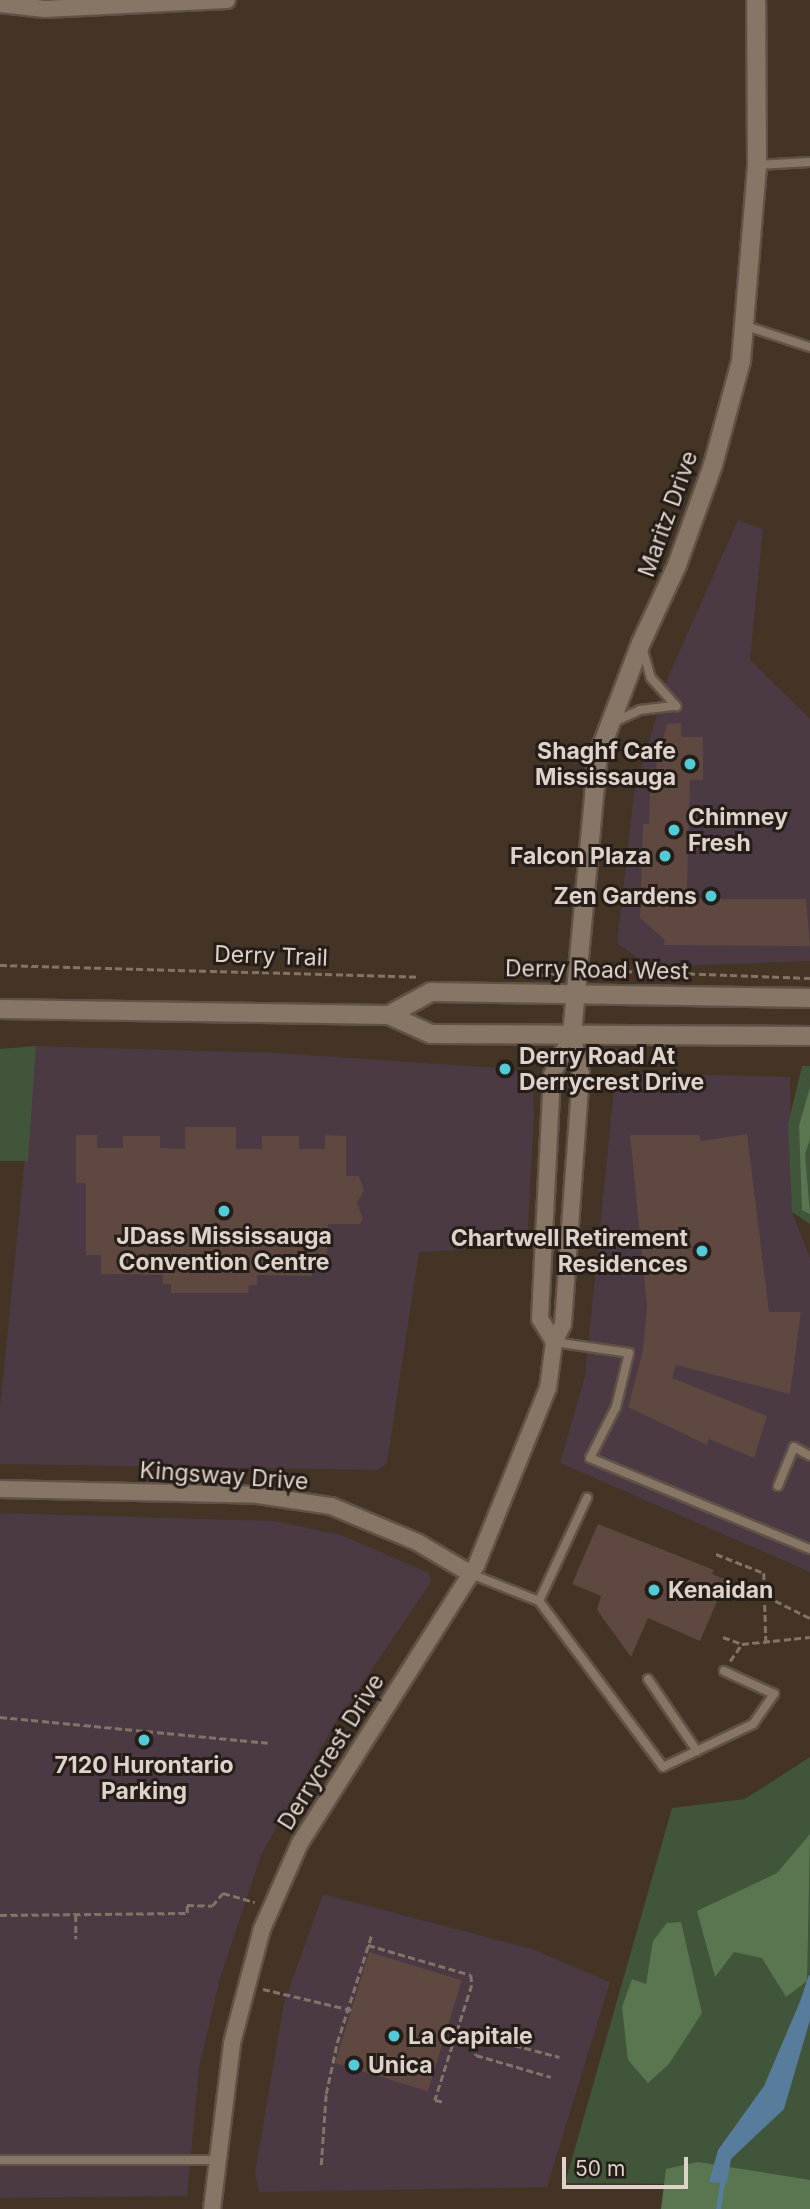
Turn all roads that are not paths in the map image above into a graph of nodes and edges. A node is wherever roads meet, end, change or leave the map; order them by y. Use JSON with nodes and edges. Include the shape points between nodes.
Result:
{"nodes":[{"id":1,"x":227,"y":0,"type":"edge"},
{"id":2,"x":756,"y":0,"type":"edge"},
{"id":3,"x":0,"y":4,"type":"edge"},
{"id":4,"x":810,"y":162,"type":"edge"},
{"id":5,"x":757,"y":165,"type":"junction"},
{"id":6,"x":746,"y":326,"type":"junction"},
{"id":7,"x":810,"y":347,"type":"edge"},
{"id":8,"x":641,"y":643,"type":"junction"},
{"id":9,"x":607,"y":726,"type":"junction"},
{"id":10,"x":575,"y":994,"type":"junction"},
{"id":11,"x":810,"y":998,"type":"edge"},
{"id":12,"x":2,"y":1006,"type":"edge"},
{"id":13,"x":389,"y":1015,"type":"junction"},
{"id":14,"x":572,"y":1034,"type":"junction"},
{"id":15,"x":810,"y":1036,"type":"edge"},
{"id":16,"x":554,"y":1342,"type":"junction"},
{"id":17,"x":810,"y":1455,"type":"edge"},
{"id":18,"x":778,"y":1486,"type":"dead end"},
{"id":19,"x":0,"y":1489,"type":"edge"},
{"id":20,"x":587,"y":1498,"type":"dead end"},
{"id":21,"x":810,"y":1549,"type":"edge"},
{"id":22,"x":471,"y":1574,"type":"junction"},
{"id":23,"x":539,"y":1601,"type":"junction"},
{"id":24,"x":724,"y":1671,"type":"road end"},
{"id":25,"x":648,"y":1679,"type":"dead end"},
{"id":26,"x":697,"y":1751,"type":"junction"},
{"id":27,"x":0,"y":2160,"type":"edge"},
{"id":28,"x":217,"y":2160,"type":"junction"},
{"id":29,"x":212,"y":2209,"type":"edge"}],
"edges":[{"from":1,"to":3,"type":"street","via":[[57,9]]},
{"from":2,"to":5,"type":"main road","name":"Maritz Drive"},
{"from":4,"to":5,"type":"lane"},
{"from":5,"to":6,"type":"main road","name":"Maritz Drive"},
{"from":6,"to":7,"type":"lane"},
{"from":6,"to":8,"type":"main road","name":"Maritz Drive","via":[[713,465],[677,565]]},
{"from":8,"to":9,"type":"main road","name":"Maritz Drive"},
{"from":8,"to":9,"type":"lane","via":[[651,678],[676,706],[640,710]]},
{"from":9,"to":10,"type":"main road","name":"Maritz Drive","via":[[593,795]]},
{"from":10,"to":11,"type":"main road","name":"Derry Road West"},
{"from":10,"to":13,"type":"main road","name":"Derry Road West","via":[[431,992]]},
{"from":10,"to":14,"type":"main road","name":"Maritz Drive"},
{"from":12,"to":13,"type":"main road","name":"Derry Road West"},
{"from":13,"to":14,"type":"main road","name":"Derry Road West","via":[[431,1034]]},
{"from":14,"to":15,"type":"main road","name":"Derry Road West"},
{"from":14,"to":16,"type":"street","name":"Derrycrest Drive","via":[[582,1074],[563,1324]]},
{"from":14,"to":16,"type":"street","via":[[552,1075],[540,1319]]},
{"from":16,"to":21,"type":"lane","via":[[629,1353],[616,1407],[590,1458]]},
{"from":16,"to":22,"type":"street","name":"Derrycrest Drive","via":[[548,1388],[515,1480]]},
{"from":17,"to":18,"type":"lane","via":[[794,1447]]},
{"from":19,"to":22,"type":"street","name":"Kingsway Drive","via":[[258,1495],[331,1506],[417,1542]]},
{"from":20,"to":23,"type":"lane"},
{"from":22,"to":23,"type":"lane"},
{"from":22,"to":28,"type":"street","name":"Derrycrest Drive","via":[[300,1843],[271,1909],[232,2043]]},
{"from":23,"to":26,"type":"lane","via":[[663,1767]]},
{"from":24,"to":26,"type":"lane","via":[[774,1694],[753,1724]]},
{"from":25,"to":26,"type":"lane"},
{"from":27,"to":28,"type":"lane"},
{"from":28,"to":29,"type":"street","name":"Derrycrest Drive"}]}
